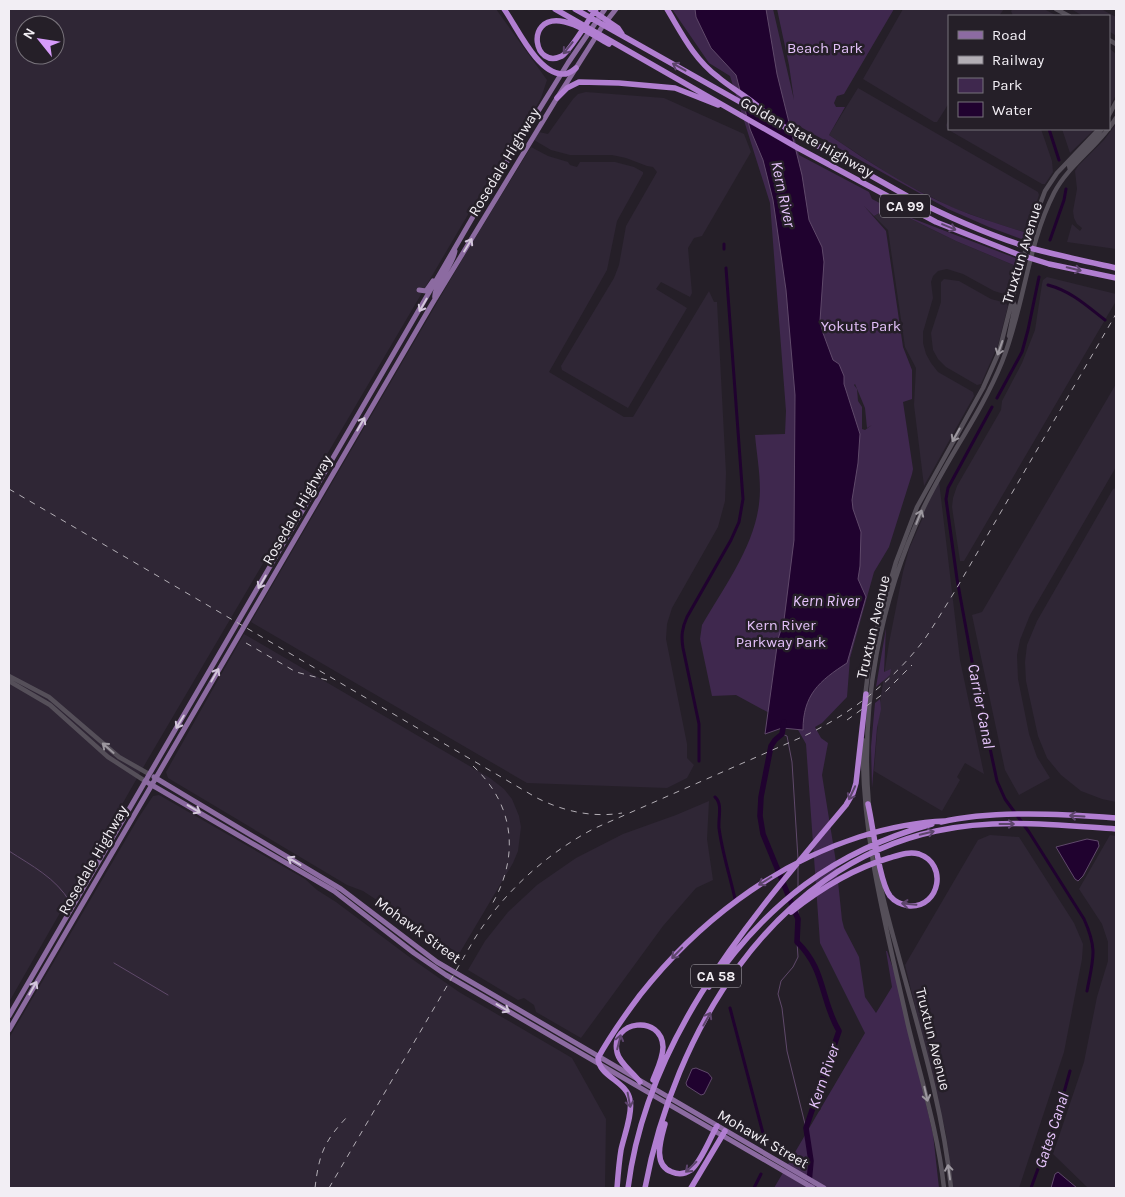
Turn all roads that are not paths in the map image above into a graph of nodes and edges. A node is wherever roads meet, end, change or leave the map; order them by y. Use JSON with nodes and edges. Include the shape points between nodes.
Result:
{"nodes":[{"id":1,"x":504,"y":9,"type":"edge"},
{"id":2,"x":555,"y":9,"type":"edge"},
{"id":3,"x":575,"y":9,"type":"edge"},
{"id":4,"x":590,"y":9,"type":"edge"},
{"id":5,"x":596,"y":9,"type":"edge"},
{"id":6,"x":605,"y":9,"type":"edge"},
{"id":7,"x":616,"y":9,"type":"edge"},
{"id":8,"x":667,"y":9,"type":"edge"},
{"id":9,"x":1056,"y":9,"type":"edge"},
{"id":10,"x":1067,"y":15,"type":"edge"},
{"id":11,"x":578,"y":24,"type":"junction"},
{"id":12,"x":617,"y":30,"type":"junction"},
{"id":13,"x":576,"y":68,"type":"junction"},
{"id":14,"x":561,"y":74,"type":"junction"},
{"id":15,"x":557,"y":98,"type":"junction"},
{"id":16,"x":1116,"y":102,"type":"edge"},
{"id":17,"x":736,"y":112,"type":"junction"},
{"id":18,"x":1110,"y":113,"type":"edge"},
{"id":19,"x":768,"y":116,"type":"junction"},
{"id":20,"x":1099,"y":130,"type":"edge"},
{"id":21,"x":1100,"y":130,"type":"edge"},
{"id":22,"x":1108,"y":130,"type":"edge"},
{"id":23,"x":1070,"y":170,"type":"junction"},
{"id":24,"x":456,"y":248,"type":"junction"},
{"id":25,"x":1116,"y":268,"type":"edge"},
{"id":26,"x":1116,"y":278,"type":"edge"},
{"id":27,"x":419,"y":290,"type":"dead end"},
{"id":28,"x":435,"y":299,"type":"junction"},
{"id":29,"x":1012,"y":301,"type":"junction"},
{"id":30,"x":1010,"y":342,"type":"junction"},
{"id":31,"x":381,"y":377,"type":"junction"},
{"id":32,"x":382,"y":389,"type":"junction"},
{"id":33,"x":9,"y":676,"type":"edge"},
{"id":34,"x":9,"y":681,"type":"edge"},
{"id":35,"x":866,"y":694,"type":"junction"},
{"id":36,"x":149,"y":774,"type":"junction"},
{"id":37,"x":156,"y":778,"type":"junction"},
{"id":38,"x":145,"y":781,"type":"junction"},
{"id":39,"x":152,"y":785,"type":"junction"},
{"id":40,"x":868,"y":804,"type":"junction"},
{"id":41,"x":1116,"y":818,"type":"edge"},
{"id":42,"x":945,"y":821,"type":"junction"},
{"id":43,"x":1116,"y":829,"type":"edge"},
{"id":44,"x":253,"y":844,"type":"junction"},
{"id":45,"x":279,"y":852,"type":"junction"},
{"id":46,"x":766,"y":934,"type":"junction"},
{"id":47,"x":891,"y":947,"type":"junction"},
{"id":48,"x":448,"y":972,"type":"junction"},
{"id":49,"x":903,"y":973,"type":"junction"},
{"id":50,"x":903,"y":997,"type":"junction"},
{"id":51,"x":9,"y":1016,"type":"edge"},
{"id":52,"x":916,"y":1023,"type":"junction"},
{"id":53,"x":9,"y":1030,"type":"edge"},
{"id":54,"x":676,"y":1039,"type":"junction"},
{"id":55,"x":914,"y":1046,"type":"junction"},
{"id":56,"x":599,"y":1060,"type":"junction"},
{"id":57,"x":684,"y":1062,"type":"junction"},
{"id":58,"x":643,"y":1085,"type":"junction"},
{"id":59,"x":716,"y":1129,"type":"junction"},
{"id":60,"x":723,"y":1133,"type":"junction"},
{"id":61,"x":632,"y":1162,"type":"junction"},
{"id":62,"x":788,"y":1171,"type":"junction"},
{"id":63,"x":618,"y":1188,"type":"edge"},
{"id":64,"x":628,"y":1188,"type":"edge"},
{"id":65,"x":645,"y":1188,"type":"edge"},
{"id":66,"x":691,"y":1188,"type":"edge"},
{"id":67,"x":813,"y":1188,"type":"edge"},
{"id":68,"x":824,"y":1188,"type":"edge"},
{"id":69,"x":944,"y":1188,"type":"edge"},
{"id":70,"x":951,"y":1188,"type":"edge"}],
"edges":[{"from":1,"to":14,"type":"highway","via":[[539,61]]},
{"from":2,"to":11,"type":"highway"},
{"from":3,"to":12,"type":"highway"},
{"from":4,"to":12,"type":"highway"},
{"from":5,"to":11,"type":"highway","one_way":true,"via":[[562,56],[549,57],[538,47],[537,35],[546,24],[558,21]]},
{"from":6,"to":14,"type":"main road","name":"Rosedale Highway"},
{"from":7,"to":13,"type":"main road","name":"Rosedale Highway"},
{"from":8,"to":19,"type":"highway","via":[[696,57]]},
{"from":9,"to":10,"type":"main road"},
{"from":11,"to":17,"type":"highway","name":"Golden State Highway","number":"CA 99"},
{"from":19,"to":12,"type":"highway","name":"Golden State Highway","number":"CA 99","one_way":true},
{"from":13,"to":14,"type":"highway","via":[[568,74]]},
{"from":13,"to":15,"type":"main road","name":"Rosedale Highway"},
{"from":14,"to":24,"type":"main road","name":"Rosedale Highway"},
{"from":15,"to":17,"type":"highway","via":[[579,82],[629,83],[675,88]]},
{"from":28,"to":15,"type":"main road","name":"Rosedale Highway","one_way":true},
{"from":16,"to":18,"type":"main road"},
{"from":17,"to":26,"type":"highway","name":"Golden State Highway","number":"CA 99","one_way":true,"via":[[936,222],[1033,259]]},
{"from":19,"to":25,"type":"highway","name":"Golden State Highway","number":"CA 99","via":[[967,225],[1036,249]]},
{"from":20,"to":29,"type":"main road","name":"Truxtun Avenue","via":[[1064,165],[1046,191]]},
{"from":21,"to":23,"type":"main road","via":[[1095,139],[1069,165]]},
{"from":22,"to":23,"type":"main road","name":"Truxtun Avenue"},
{"from":23,"to":30,"type":"main road","name":"Truxtun Avenue","via":[[1054,194],[1042,222]]},
{"from":24,"to":27,"type":"main road","via":[[426,291]]},
{"from":24,"to":28,"type":"main road","via":[[453,261],[434,294]]},
{"from":24,"to":31,"type":"main road","name":"Rosedale Highway","one_way":true},
{"from":28,"to":32,"type":"main road","name":"Rosedale Highway"},
{"from":29,"to":30,"type":"main road","via":[[1015,306]]},
{"from":29,"to":35,"type":"main road","name":"Truxtun Avenue","one_way":true,"via":[[1003,340],[989,376],[917,507],[896,562],[872,648]]},
{"from":40,"to":30,"type":"main road","name":"Truxtun Avenue","one_way":true,"via":[[870,698],[892,593],[922,510],[989,390]]},
{"from":31,"to":32,"type":"main road"},
{"from":31,"to":36,"type":"main road","name":"Rosedale Highway","one_way":true},
{"from":37,"to":32,"type":"main road","name":"Rosedale Highway","one_way":true},
{"from":36,"to":33,"type":"main road","name":"Mohawk Street","one_way":true,"via":[[119,757],[48,697]]},
{"from":34,"to":38,"type":"main road","name":"Mohawk Street","via":[[50,705],[108,757]]},
{"from":35,"to":47,"type":"main road","name":"Truxtun Avenue","via":[[863,750],[866,822]]},
{"from":35,"to":54,"type":"highway","one_way":true,"via":[[855,787],[848,802],[713,972]]},
{"from":36,"to":37,"type":"main road","name":"Mohawk Street"},
{"from":36,"to":38,"type":"main road","name":"Rosedale Highway"},
{"from":37,"to":39,"type":"main road","name":"Rosedale Highway"},
{"from":37,"to":45,"type":"main road","name":"Mohawk Street"},
{"from":38,"to":39,"type":"main road","name":"Mohawk Street"},
{"from":38,"to":51,"type":"main road","name":"Rosedale Highway"},
{"from":39,"to":44,"type":"main road","name":"Mohawk Street","one_way":true},
{"from":53,"to":39,"type":"main road","name":"Rosedale Highway","one_way":true},
{"from":46,"to":40,"type":"highway","one_way":true,"via":[[798,906],[840,877],[866,866],[883,860],[910,853],[927,858],[934,866],[938,877],[932,896],[911,906],[900,904],[890,895],[880,864]]},
{"from":40,"to":49,"type":"main road","name":"Truxtun Avenue","via":[[878,878]]},
{"from":41,"to":42,"type":"highway","number":"CA 58","one_way":true,"via":[[1008,815]]},
{"from":42,"to":54,"type":"highway","number":"CA 58","via":[[880,841],[838,862],[803,886],[764,919],[741,944],[716,976]]},
{"from":42,"to":56,"type":"highway","one_way":true,"via":[[881,830],[840,843],[803,859],[740,898],[686,944],[656,976],[625,1016]]},
{"from":46,"to":43,"type":"highway","one_way":true,"via":[[800,899],[839,870],[881,848],[933,832],[974,825],[1041,824]]},
{"from":44,"to":45,"type":"main road","via":[[256,841]]},
{"from":44,"to":48,"type":"main road","name":"Mohawk Street","via":[[334,891],[414,953]]},
{"from":48,"to":45,"type":"main road","name":"Mohawk Street","one_way":true,"via":[[346,892]]},
{"from":57,"to":46,"type":"highway","one_way":true,"via":[[713,1008]]},
{"from":47,"to":49,"type":"main road"},
{"from":47,"to":50,"type":"main road","name":"Truxtun Avenue"},
{"from":48,"to":56,"type":"main road","name":"Mohawk Street"},
{"from":49,"to":52,"type":"main road","name":"Truxtun Avenue"},
{"from":50,"to":52,"type":"main road","via":[[910,1018]]},
{"from":50,"to":55,"type":"main road","name":"Truxtun Avenue"},
{"from":52,"to":55,"type":"main road"},
{"from":70,"to":52,"type":"main road","name":"Truxtun Avenue","one_way":true,"via":[[942,1131]]},
{"from":54,"to":61,"type":"highway","via":[[651,1097]]},
{"from":55,"to":69,"type":"main road","name":"Truxtun Avenue","one_way":true,"via":[[935,1132]]},
{"from":56,"to":58,"type":"main road","name":"Mohawk Street"},
{"from":56,"to":58,"type":"main road","name":"Mohawk Street"},
{"from":56,"to":63,"type":"highway","one_way":true,"via":[[605,1071],[624,1088],[630,1100]]},
{"from":59,"to":57,"type":"highway","one_way":true,"via":[[690,1170],[675,1173],[662,1164],[659,1154],[662,1134]]},
{"from":57,"to":65,"type":"highway","via":[[663,1118]]},
{"from":58,"to":59,"type":"main road","name":"Mohawk Street"},
{"from":58,"to":61,"type":"highway","one_way":true,"via":[[621,1061],[616,1046],[625,1030],[640,1024],[656,1031],[663,1051],[641,1118]]},
{"from":59,"to":60,"type":"main road","name":"Mohawk Street"},
{"from":60,"to":62,"type":"main road","name":"Mohawk Street"},
{"from":60,"to":66,"type":"highway"},
{"from":61,"to":64,"type":"highway"},
{"from":62,"to":67,"type":"main road","name":"Mohawk Street"},
{"from":62,"to":68,"type":"main road","name":"Mohawk Street"}]}
